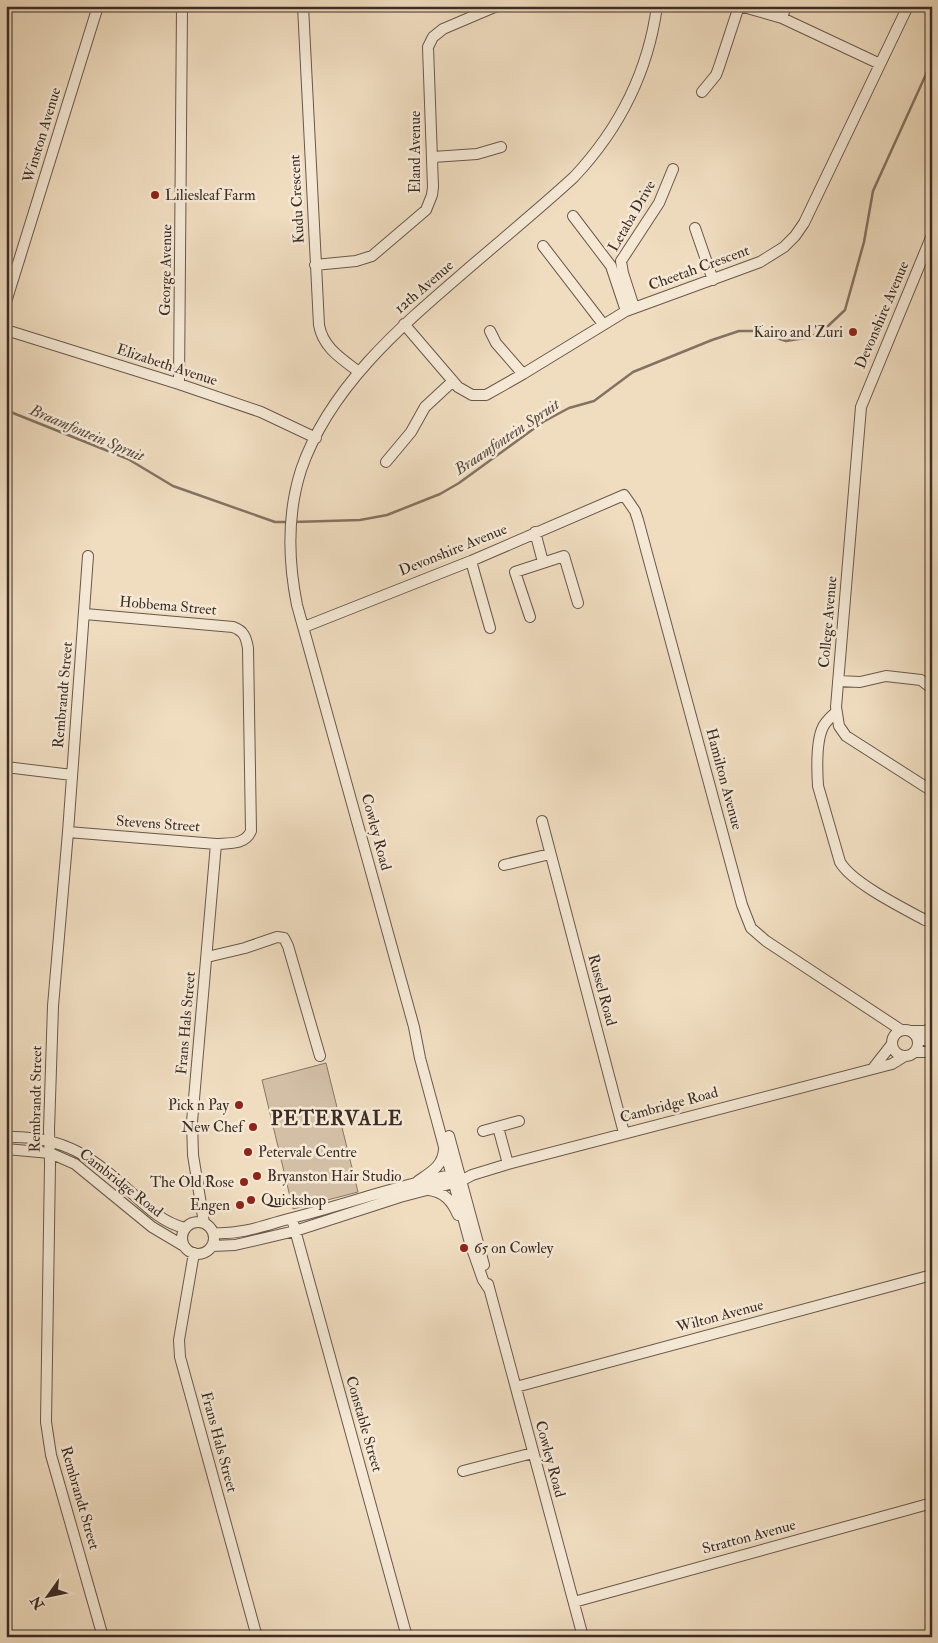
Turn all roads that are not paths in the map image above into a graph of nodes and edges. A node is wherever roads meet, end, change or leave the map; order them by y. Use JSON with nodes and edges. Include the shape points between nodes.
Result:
{"nodes":[{"id":1,"x":98,"y":6,"type":"edge"},
{"id":2,"x":182,"y":6,"type":"edge"},
{"id":3,"x":303,"y":6,"type":"edge"},
{"id":4,"x":497,"y":6,"type":"edge"},
{"id":5,"x":656,"y":6,"type":"edge"},
{"id":6,"x":740,"y":6,"type":"edge"},
{"id":7,"x":786,"y":6,"type":"edge"},
{"id":8,"x":908,"y":6,"type":"edge"},
{"id":9,"x":782,"y":18,"type":"junction"},
{"id":10,"x":880,"y":64,"type":"junction"},
{"id":11,"x":702,"y":92,"type":"dead end"},
{"id":12,"x":501,"y":147,"type":"dead end"},
{"id":13,"x":433,"y":157,"type":"junction"},
{"id":14,"x":673,"y":170,"type":"dead end"},
{"id":15,"x":573,"y":216,"type":"dead end"},
{"id":16,"x":695,"y":228,"type":"dead end"},
{"id":17,"x":932,"y":235,"type":"edge"},
{"id":18,"x":543,"y":246,"type":"dead end"},
{"id":19,"x":315,"y":265,"type":"junction"},
{"id":20,"x":713,"y":280,"type":"junction"},
{"id":21,"x":6,"y":302,"type":"edge"},
{"id":22,"x":630,"y":309,"type":"junction"},
{"id":23,"x":404,"y":324,"type":"junction"},
{"id":24,"x":603,"y":324,"type":"junction"},
{"id":25,"x":6,"y":330,"type":"edge"},
{"id":26,"x":490,"y":331,"type":"dead end"},
{"id":27,"x":359,"y":372,"type":"junction"},
{"id":28,"x":523,"y":374,"type":"junction"},
{"id":29,"x":453,"y":381,"type":"junction"},
{"id":30,"x":179,"y":384,"type":"junction"},
{"id":31,"x":861,"y":407,"type":"joint"},
{"id":32,"x":316,"y":438,"type":"junction"},
{"id":33,"x":386,"y":462,"type":"dead end"},
{"id":34,"x":612,"y":500,"type":"joint"},
{"id":35,"x":535,"y":532,"type":"junction"},
{"id":36,"x":88,"y":556,"type":"dead end"},
{"id":37,"x":471,"y":561,"type":"junction"},
{"id":38,"x":544,"y":562,"type":"junction"},
{"id":39,"x":578,"y":603,"type":"dead end"},
{"id":40,"x":85,"y":614,"type":"junction"},
{"id":41,"x":530,"y":618,"type":"dead end"},
{"id":42,"x":304,"y":627,"type":"junction"},
{"id":43,"x":490,"y":628,"type":"dead end"},
{"id":44,"x":838,"y":682,"type":"junction"},
{"id":45,"x":930,"y":687,"type":"dead end"},
{"id":46,"x":836,"y":712,"type":"junction"},
{"id":47,"x":6,"y":767,"type":"edge"},
{"id":48,"x":72,"y":775,"type":"junction"},
{"id":49,"x":932,"y":791,"type":"edge"},
{"id":50,"x":542,"y":821,"type":"dead end"},
{"id":51,"x":68,"y":832,"type":"junction"},
{"id":52,"x":245,"y":840,"type":"joint"},
{"id":53,"x":216,"y":844,"type":"junction"},
{"id":54,"x":550,"y":854,"type":"junction"},
{"id":55,"x":504,"y":865,"type":"dead end"},
{"id":56,"x":925,"y":920,"type":"dead end"},
{"id":57,"x":207,"y":957,"type":"junction"},
{"id":58,"x":886,"y":1020,"type":"junction"},
{"id":59,"x":932,"y":1028,"type":"edge"},
{"id":60,"x":910,"y":1032,"type":"junction"},
{"id":61,"x":930,"y":1039,"type":"edge"},
{"id":62,"x":892,"y":1042,"type":"junction"},
{"id":63,"x":419,"y":1046,"type":"junction"},
{"id":64,"x":913,"y":1052,"type":"junction"},
{"id":65,"x":932,"y":1052,"type":"edge"},
{"id":66,"x":320,"y":1056,"type":"dead end"},
{"id":67,"x":874,"y":1067,"type":"junction"},
{"id":68,"x":519,"y":1121,"type":"dead end"},
{"id":69,"x":498,"y":1127,"type":"junction"},
{"id":70,"x":483,"y":1131,"type":"dead end"},
{"id":71,"x":624,"y":1133,"type":"junction"},
{"id":72,"x":6,"y":1137,"type":"edge"},
{"id":73,"x":50,"y":1140,"type":"junction"},
{"id":74,"x":443,"y":1140,"type":"junction"},
{"id":75,"x":6,"y":1148,"type":"edge"},
{"id":76,"x":50,"y":1153,"type":"junction"},
{"id":77,"x":508,"y":1164,"type":"junction"},
{"id":78,"x":456,"y":1178,"type":"junction"},
{"id":79,"x":413,"y":1184,"type":"junction"},
{"id":80,"x":426,"y":1190,"type":"junction"},
{"id":81,"x":292,"y":1218,"type":"junction"},
{"id":82,"x":201,"y":1222,"type":"junction"},
{"id":83,"x":185,"y":1228,"type":"junction"},
{"id":84,"x":295,"y":1231,"type":"junction"},
{"id":85,"x":214,"y":1233,"type":"junction"},
{"id":86,"x":470,"y":1244,"type":"junction"},
{"id":87,"x":184,"y":1246,"type":"junction"},
{"id":88,"x":212,"y":1246,"type":"junction"},
{"id":89,"x":194,"y":1253,"type":"junction"},
{"id":90,"x":932,"y":1275,"type":"edge"},
{"id":91,"x":489,"y":1289,"type":"junction"},
{"id":92,"x":516,"y":1387,"type":"junction"},
{"id":93,"x":533,"y":1453,"type":"junction"},
{"id":94,"x":463,"y":1471,"type":"dead end"},
{"id":95,"x":932,"y":1503,"type":"edge"},
{"id":96,"x":574,"y":1602,"type":"junction"},
{"id":97,"x":103,"y":1637,"type":"edge"},
{"id":98,"x":257,"y":1637,"type":"edge"},
{"id":99,"x":407,"y":1637,"type":"edge"},
{"id":100,"x":583,"y":1637,"type":"edge"}],
"edges":[{"from":1,"to":21,"type":"street","name":"Winston Avenue"},
{"from":2,"to":30,"type":"street","name":"George Avenue"},
{"from":3,"to":19,"type":"street","name":"Kudu Crescent"},
{"from":4,"to":13,"type":"street","name":"Eland Avenue","via":[[443,29],[431,41],[428,54]]},
{"from":5,"to":23,"type":"street","name":"12th Avenue","via":[[650,43],[628,104],[594,156],[546,203]]},
{"from":6,"to":9,"type":"street"},
{"from":6,"to":11,"type":"street","via":[[716,75]]},
{"from":7,"to":9,"type":"street"},
{"from":8,"to":10,"type":"street","name":"Cheetah Crescent"},
{"from":9,"to":10,"type":"street"},
{"from":10,"to":20,"type":"street","name":"Cheetah Crescent","via":[[795,236],[760,262]]},
{"from":12,"to":13,"type":"street","via":[[477,154]]},
{"from":13,"to":19,"type":"street","name":"Eland Avenue","via":[[432,195],[421,215],[372,256]]},
{"from":14,"to":22,"type":"street","name":"Letaba Drive","via":[[659,203],[621,261]]},
{"from":15,"to":22,"type":"street","via":[[611,266]]},
{"from":16,"to":20,"type":"street"},
{"from":17,"to":31,"type":"street","name":"Devonshire Avenue"},
{"from":18,"to":24,"type":"street"},
{"from":19,"to":27,"type":"street","name":"Kudu Crescent","via":[[321,335],[330,348]]},
{"from":20,"to":22,"type":"street","name":"Cheetah Crescent"},
{"from":22,"to":24,"type":"street","name":"Cheetah Crescent"},
{"from":23,"to":27,"type":"street","name":"12th Avenue"},
{"from":23,"to":29,"type":"street","name":"Cheetah Crescent"},
{"from":24,"to":28,"type":"street","name":"Cheetah Crescent"},
{"from":25,"to":30,"type":"street","name":"Elizabeth Avenue"},
{"from":26,"to":28,"type":"street","via":[[496,343]]},
{"from":27,"to":32,"type":"street","name":"12th Avenue"},
{"from":28,"to":29,"type":"street","name":"Cheetah Crescent","via":[[493,392],[479,396],[465,392]]},
{"from":29,"to":33,"type":"street","via":[[425,407],[411,432]]},
{"from":30,"to":32,"type":"street","name":"Elizabeth Avenue","via":[[261,412]]},
{"from":31,"to":44,"type":"street","name":"College Avenue"},
{"from":32,"to":42,"type":"street","name":"12th Avenue","via":[[300,473],[290,530],[290,560]]},
{"from":34,"to":35,"type":"street","name":"Devonshire Avenue"},
{"from":34,"to":58,"type":"street","name":"Hamilton Avenue","via":[[624,495],[638,520],[742,905],[751,928]]},
{"from":35,"to":37,"type":"street","name":"Devonshire Avenue"},
{"from":35,"to":38,"type":"street"},
{"from":36,"to":40,"type":"street","name":"Rembrandt Street"},
{"from":37,"to":42,"type":"street","name":"Devonshire Avenue"},
{"from":37,"to":43,"type":"street"},
{"from":38,"to":39,"type":"street","via":[[564,556]]},
{"from":38,"to":41,"type":"street","via":[[515,572]]},
{"from":40,"to":48,"type":"street","name":"Rembrandt Street"},
{"from":40,"to":52,"type":"street","name":"Hobbema Street","via":[[233,627],[245,636],[248,648],[251,831]]},
{"from":42,"to":63,"type":"street","name":"Cowley Road"},
{"from":44,"to":45,"type":"street","via":[[860,682],[886,676],[921,680]]},
{"from":44,"to":46,"type":"street","name":"College Avenue"},
{"from":46,"to":49,"type":"street","name":"College Avenue","via":[[839,726],[846,736]]},
{"from":46,"to":56,"type":"street","via":[[825,723],[820,735],[817,776],[840,862],[857,880]]},
{"from":47,"to":48,"type":"street"},
{"from":48,"to":51,"type":"street","name":"Rembrandt Street"},
{"from":50,"to":54,"type":"street","name":"Russel Road"},
{"from":51,"to":53,"type":"street","name":"Stevens Street"},
{"from":51,"to":73,"type":"street","name":"Rembrandt Street","via":[[53,1006]]},
{"from":52,"to":53,"type":"street","name":"Stevens Street"},
{"from":53,"to":57,"type":"street","name":"Frans Hals Street"},
{"from":54,"to":55,"type":"street"},
{"from":54,"to":71,"type":"street","name":"Russel Road"},
{"from":57,"to":66,"type":"street","via":[[276,937],[284,938]]},
{"from":57,"to":82,"type":"street","name":"Frans Hals Street","via":[[192,1122],[193,1155],[202,1204]]},
{"from":58,"to":60,"type":"street","name":"Hamilton Avenue"},
{"from":58,"to":62,"type":"street"},
{"from":59,"to":60,"type":"street"},
{"from":60,"to":61,"type":"street","name":"Hamilton Avenue"},
{"from":60,"to":62,"type":"street","via":[[896,1034]]},
{"from":60,"to":64,"type":"street","via":[[918,1040]]},
{"from":61,"to":64,"type":"street","name":"Cambridge Road"},
{"from":62,"to":64,"type":"street","via":[[895,1052]]},
{"from":62,"to":67,"type":"street"},
{"from":63,"to":74,"type":"street","name":"Cowley Road"},
{"from":63,"to":78,"type":"street","name":"Cowley Road","via":[[425,1056]]},
{"from":64,"to":65,"type":"street"},
{"from":64,"to":67,"type":"street","name":"Cambridge Road","via":[[892,1064]]},
{"from":67,"to":71,"type":"street","name":"Cambridge Road"},
{"from":68,"to":69,"type":"street"},
{"from":69,"to":70,"type":"street"},
{"from":69,"to":77,"type":"street"},
{"from":71,"to":77,"type":"street","name":"Cambridge Road"},
{"from":72,"to":73,"type":"street","name":"Cambridge Road"},
{"from":73,"to":76,"type":"street","name":"Rembrandt Street"},
{"from":73,"to":83,"type":"street","name":"Cambridge Road","via":[[89,1157],[157,1215]]},
{"from":74,"to":78,"type":"street","name":"Cowley Road"},
{"from":74,"to":79,"type":"street","via":[[441,1163]]},
{"from":75,"to":76,"type":"street","name":"Cambridge Road"},
{"from":76,"to":87,"type":"street","name":"Cambridge Road","via":[[76,1164],[152,1227]]},
{"from":76,"to":97,"type":"street","name":"Rembrandt Street","via":[[46,1422],[52,1455]]},
{"from":77,"to":78,"type":"street","name":"Cambridge Road"},
{"from":78,"to":79,"type":"street","name":"Cambridge Road"},
{"from":78,"to":80,"type":"street","name":"Cambridge Road"},
{"from":78,"to":86,"type":"street","name":"Cowley Road"},
{"from":78,"to":91,"type":"street","name":"Cowley Road"},
{"from":79,"to":81,"type":"street","name":"Cambridge Road"},
{"from":80,"to":84,"type":"street","name":"Cambridge Road"},
{"from":80,"to":86,"type":"street","via":[[438,1192],[448,1199]]},
{"from":81,"to":84,"type":"street","name":"Constable Street"},
{"from":81,"to":85,"type":"street","name":"Cambridge Road","via":[[236,1233]]},
{"from":82,"to":83,"type":"street","via":[[191,1223]]},
{"from":82,"to":85,"type":"street"},
{"from":83,"to":87,"type":"street"},
{"from":84,"to":88,"type":"street","name":"Cambridge Road","via":[[235,1245]]},
{"from":84,"to":99,"type":"street","name":"Constable Street"},
{"from":85,"to":88,"type":"street"},
{"from":86,"to":91,"type":"street","name":"Cowley Road"},
{"from":87,"to":89,"type":"street"},
{"from":88,"to":89,"type":"street","via":[[204,1253]]},
{"from":89,"to":98,"type":"street","name":"Frans Hals Street","via":[[179,1340],[180,1357]]},
{"from":90,"to":92,"type":"street","name":"Wilton Avenue"},
{"from":91,"to":92,"type":"street","name":"Cowley Road"},
{"from":92,"to":93,"type":"street","name":"Cowley Road"},
{"from":93,"to":94,"type":"street"},
{"from":93,"to":96,"type":"street","name":"Cowley Road"},
{"from":95,"to":96,"type":"street","name":"Stratton Avenue"},
{"from":96,"to":100,"type":"street","name":"Cowley Road"}]}
